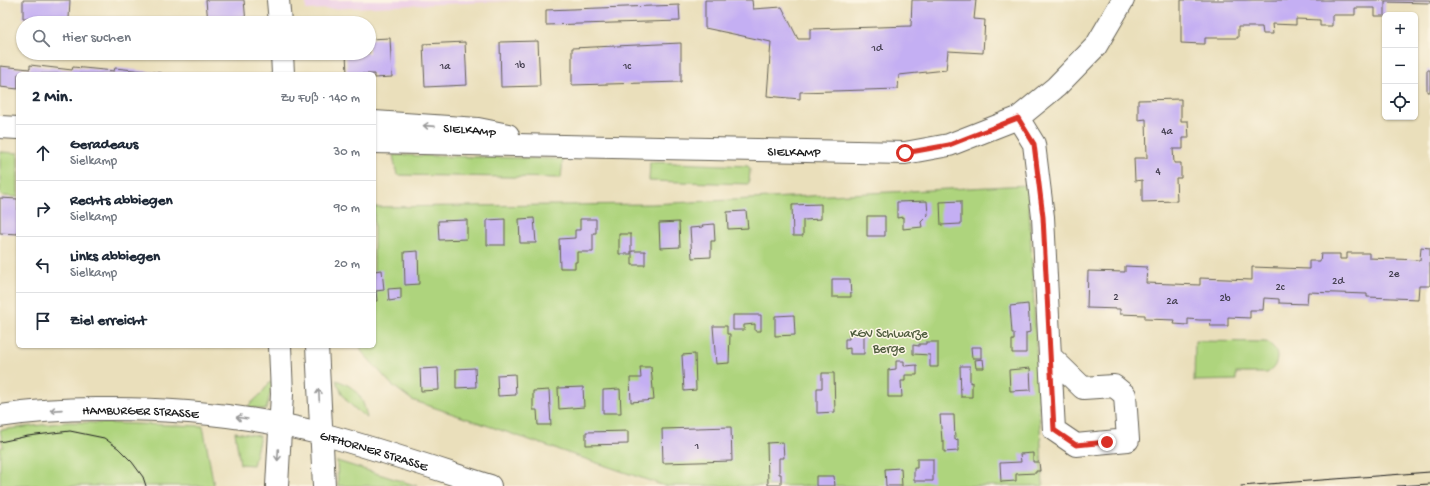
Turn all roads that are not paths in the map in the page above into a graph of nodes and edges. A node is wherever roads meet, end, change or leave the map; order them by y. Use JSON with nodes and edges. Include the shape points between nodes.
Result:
{"nodes":[{"id":1,"x":278,"y":0,"type":"edge"},
{"id":2,"x":1123,"y":0,"type":"edge"},
{"id":3,"x":279,"y":16,"type":"edge"},
{"id":4,"x":282,"y":60,"type":"edge"},
{"id":5,"x":283,"y":72,"type":"edge"},
{"id":6,"x":1018,"y":118,"type":"junction"},
{"id":7,"x":376,"y":122,"type":"edge"},
{"id":8,"x":0,"y":127,"type":"edge"},
{"id":9,"x":16,"y":128,"type":"edge"},
{"id":10,"x":376,"y":142,"type":"edge"},
{"id":11,"x":564,"y":147,"type":"junction"},
{"id":12,"x":280,"y":348,"type":"edge"},
{"id":13,"x":317,"y":348,"type":"edge"},
{"id":14,"x":1050,"y":356,"type":"junction"},
{"id":15,"x":0,"y":416,"type":"edge"},
{"id":16,"x":280,"y":425,"type":"junction"},
{"id":17,"x":321,"y":434,"type":"junction"},
{"id":18,"x":277,"y":486,"type":"edge"},
{"id":19,"x":324,"y":486,"type":"edge"},
{"id":20,"x":490,"y":486,"type":"edge"}],
"edges":[{"from":1,"to":3,"type":"street"},
{"from":2,"to":6,"type":"street","name":"SIELKAMP","via":[[1096,46],[1056,87]]},
{"from":4,"to":5,"type":"street"},
{"from":6,"to":11,"type":"street","name":"SIELKAMP","via":[[949,145],[905,153]]},
{"from":6,"to":14,"type":"street","via":[[1034,144],[1043,217]]},
{"from":11,"to":7,"type":"street","name":"SIELKAMP","one_way":true,"via":[[478,129]]},
{"from":8,"to":9,"type":"street"},
{"from":10,"to":11,"type":"street","name":"SIELKAMP"},
{"from":12,"to":16,"type":"street"},
{"from":17,"to":13,"type":"street","one_way":true},
{"from":14,"to":14,"type":"street","via":[[1083,388],[1114,386],[1125,395],[1128,440],[1076,445],[1054,430]]},
{"from":16,"to":15,"type":"street","name":"HAMBURGER STRASSE","one_way":true,"via":[[237,417],[154,409],[58,410]]},
{"from":16,"to":17,"type":"street","name":"GIFHORNER STRASSE"},
{"from":16,"to":18,"type":"street","one_way":true},
{"from":17,"to":19,"type":"street"},
{"from":17,"to":20,"type":"street","name":"GIFHORNER STRASSE"}]}
